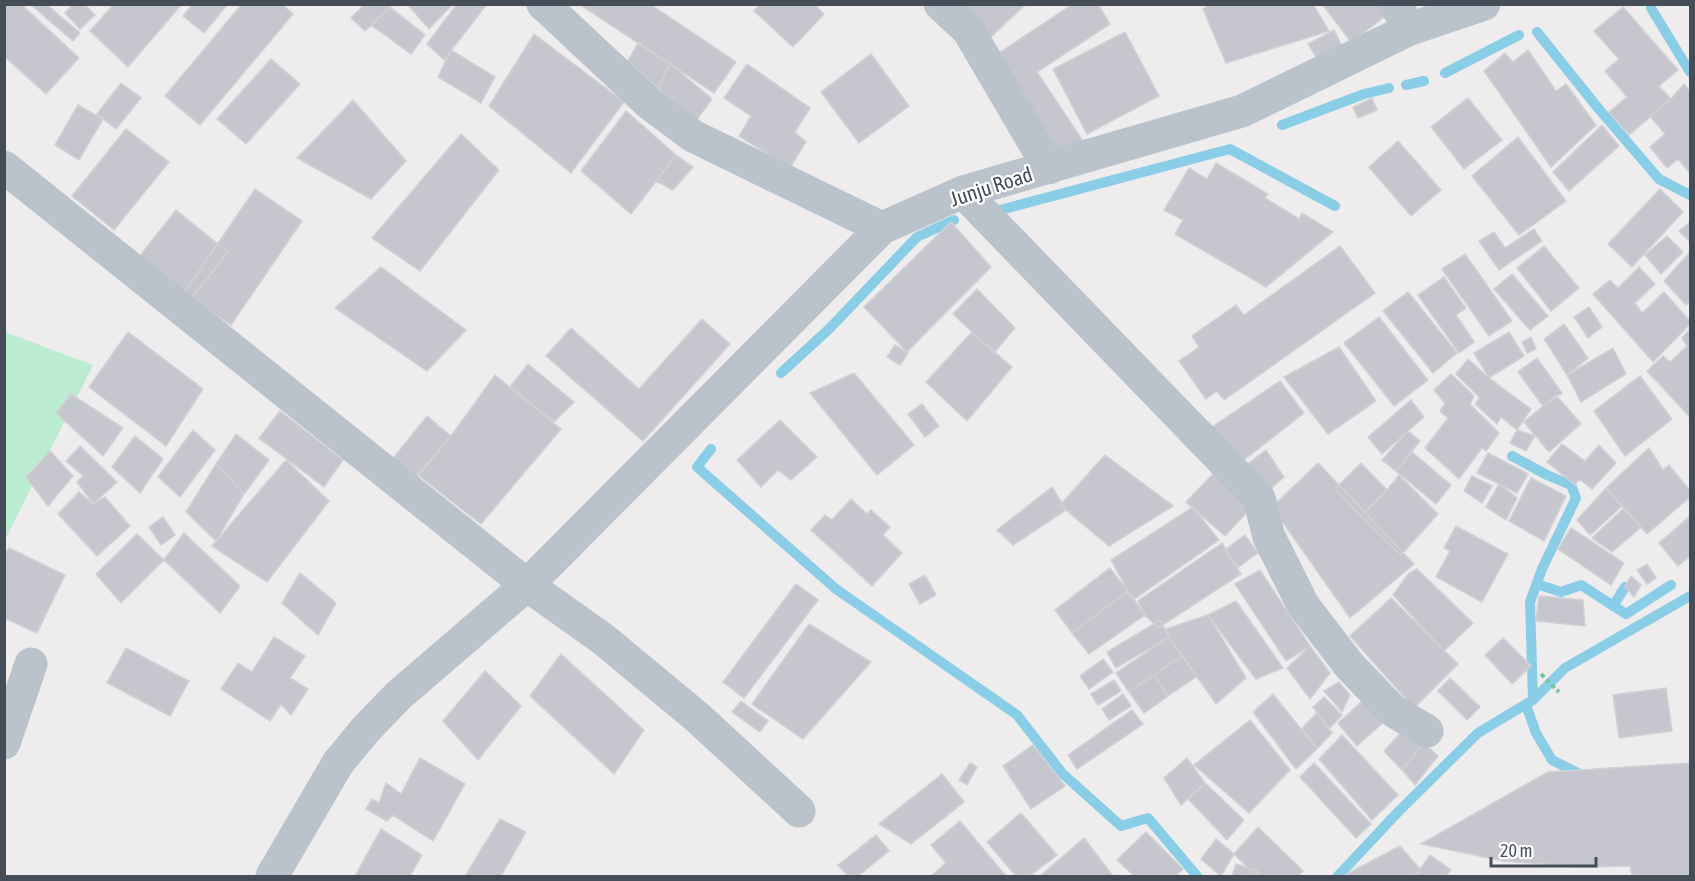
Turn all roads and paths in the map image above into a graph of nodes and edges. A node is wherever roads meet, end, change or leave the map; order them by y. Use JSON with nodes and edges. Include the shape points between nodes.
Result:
{"nodes":[{"id":1,"x":543,"y":4,"type":"edge"},
{"id":2,"x":940,"y":4,"type":"edge"},
{"id":3,"x":1484,"y":4,"type":"edge"},
{"id":4,"x":1402,"y":17,"type":"edge"},
{"id":5,"x":4,"y":167,"type":"edge"},
{"id":6,"x":1049,"y":168,"type":"junction"},
{"id":7,"x":963,"y":192,"type":"junction"},
{"id":8,"x":882,"y":228,"type":"junction"},
{"id":9,"x":527,"y":585,"type":"junction"},
{"id":10,"x":31,"y":664,"type":"dead end"},
{"id":11,"x":1541,"y":674,"type":"dead end"},
{"id":12,"x":1559,"y":692,"type":"dead end"},
{"id":13,"x":1427,"y":731,"type":"dead end"},
{"id":14,"x":4,"y":743,"type":"edge"},
{"id":15,"x":799,"y":811,"type":"dead end"},
{"id":16,"x":272,"y":876,"type":"edge"}],
"edges":[{"from":1,"to":8,"type":"street","via":[[650,104],[693,136]]},
{"from":2,"to":6,"type":"street","via":[[968,30]]},
{"from":3,"to":4,"type":"street","name":"Junju Road"},
{"from":4,"to":6,"type":"street","name":"Junju Road","via":[[1242,111]]},
{"from":5,"to":9,"type":"street"},
{"from":6,"to":7,"type":"street","name":"Junju Road"},
{"from":7,"to":8,"type":"street","name":"Junju Road"},
{"from":7,"to":13,"type":"street","via":[[1259,498],[1269,537],[1303,605],[1349,665],[1392,710]]},
{"from":8,"to":9,"type":"street"},
{"from":9,"to":15,"type":"street","via":[[637,667]]},
{"from":9,"to":16,"type":"street","via":[[399,695],[366,729],[338,764]]},
{"from":10,"to":14,"type":"street"},
{"from":11,"to":12,"type":"path"}]}
